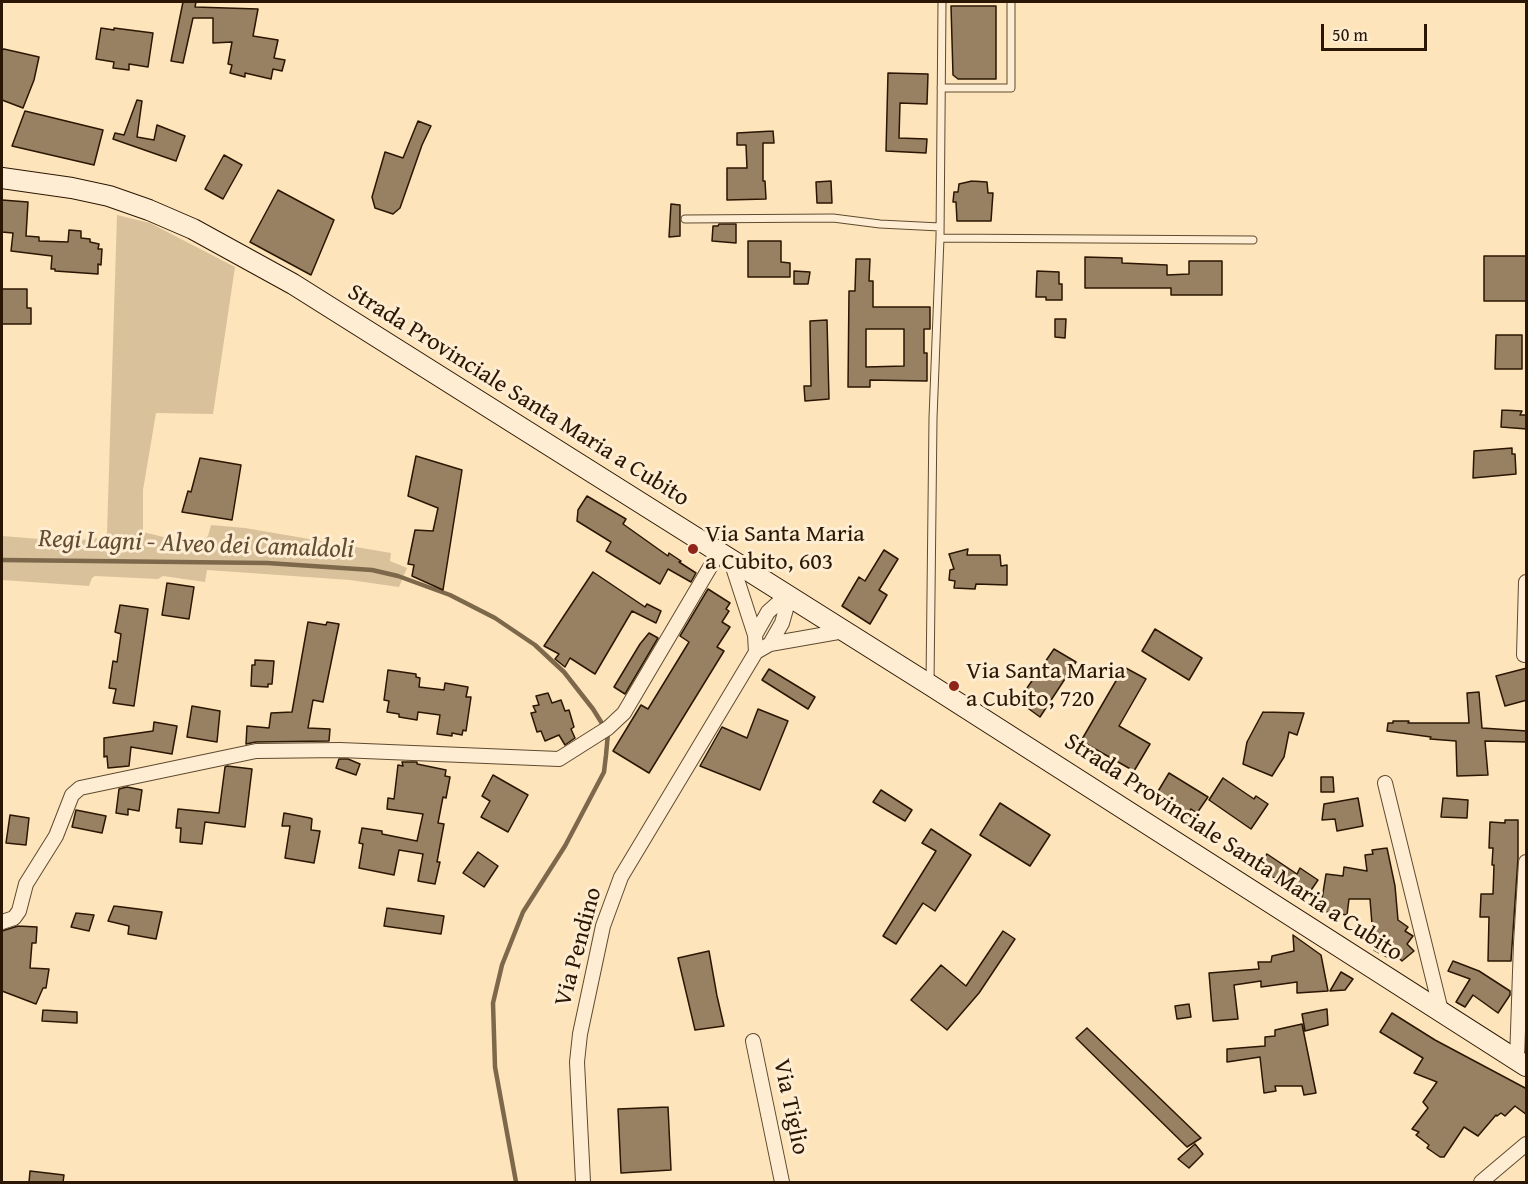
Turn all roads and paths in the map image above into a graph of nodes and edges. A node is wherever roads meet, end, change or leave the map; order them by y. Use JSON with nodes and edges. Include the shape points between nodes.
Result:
{"nodes":[{"id":1,"x":942,"y":2,"type":"edge"},
{"id":2,"x":1011,"y":2,"type":"edge"},
{"id":3,"x":941,"y":88,"type":"junction"},
{"id":4,"x":2,"y":178,"type":"edge"},
{"id":5,"x":685,"y":219,"type":"dead end"},
{"id":6,"x":940,"y":227,"type":"junction"},
{"id":7,"x":940,"y":238,"type":"junction"},
{"id":8,"x":1253,"y":240,"type":"dead end"},
{"id":9,"x":725,"y":557,"type":"junction"},
{"id":10,"x":1527,"y":582,"type":"edge"},
{"id":11,"x":787,"y":595,"type":"junction"},
{"id":12,"x":844,"y":631,"type":"junction"},
{"id":13,"x":755,"y":635,"type":"junction"},
{"id":14,"x":770,"y":644,"type":"junction"},
{"id":15,"x":756,"y":652,"type":"junction"},
{"id":16,"x":1524,"y":656,"type":"dead end"},
{"id":17,"x":930,"y":685,"type":"junction"},
{"id":18,"x":1385,"y":783,"type":"dead end"},
{"id":19,"x":1527,"y":862,"type":"edge"},
{"id":20,"x":2,"y":922,"type":"edge"},
{"id":21,"x":1441,"y":1011,"type":"junction"},
{"id":22,"x":753,"y":1041,"type":"dead end"},
{"id":23,"x":1522,"y":1063,"type":"edge"},
{"id":24,"x":1527,"y":1144,"type":"edge"},
{"id":25,"x":583,"y":1182,"type":"edge"},
{"id":26,"x":782,"y":1182,"type":"edge"},
{"id":27,"x":1481,"y":1182,"type":"edge"}],
"edges":[{"from":1,"to":3,"type":"lane"},
{"from":2,"to":3,"type":"lane","via":[[1011,88]]},
{"from":3,"to":6,"type":"lane"},
{"from":4,"to":9,"type":"main road","name":"Strada Provinciale Santa Maria a Cubito","via":[[109,196],[193,229],[293,284]]},
{"from":5,"to":6,"type":"lane","via":[[825,217]]},
{"from":6,"to":7,"type":"lane"},
{"from":7,"to":8,"type":"lane"},
{"from":7,"to":17,"type":"lane"},
{"from":9,"to":11,"type":"main road","name":"Strada Provinciale Santa Maria a Cubito"},
{"from":9,"to":13,"type":"street"},
{"from":9,"to":20,"type":"street","via":[[624,712],[559,759],[256,750],[80,788],[72,795],[56,836],[26,884],[19,911],[14,918]]},
{"from":10,"to":16,"type":"street"},
{"from":11,"to":12,"type":"main road","name":"Strada Provinciale Santa Maria a Cubito"},
{"from":11,"to":13,"type":"street","via":[[768,612]]},
{"from":11,"to":14,"type":"street","via":[[782,623]]},
{"from":12,"to":14,"type":"street","name":"Via Pendino"},
{"from":12,"to":17,"type":"main road","name":"Strada Provinciale Santa Maria a Cubito"},
{"from":13,"to":15,"type":"street"},
{"from":14,"to":15,"type":"street","name":"Via Pendino"},
{"from":15,"to":25,"type":"street","name":"Via Pendino","via":[[621,877],[603,926],[577,1062]]},
{"from":17,"to":21,"type":"main road","name":"Strada Provinciale Santa Maria a Cubito"},
{"from":18,"to":21,"type":"street"},
{"from":19,"to":23,"type":"street","via":[[1521,943]]},
{"from":21,"to":23,"type":"main road","name":"Strada Provinciale Santa Maria a Cubito"},
{"from":22,"to":26,"type":"street","name":"Via Tiglio"},
{"from":24,"to":27,"type":"street"}]}
